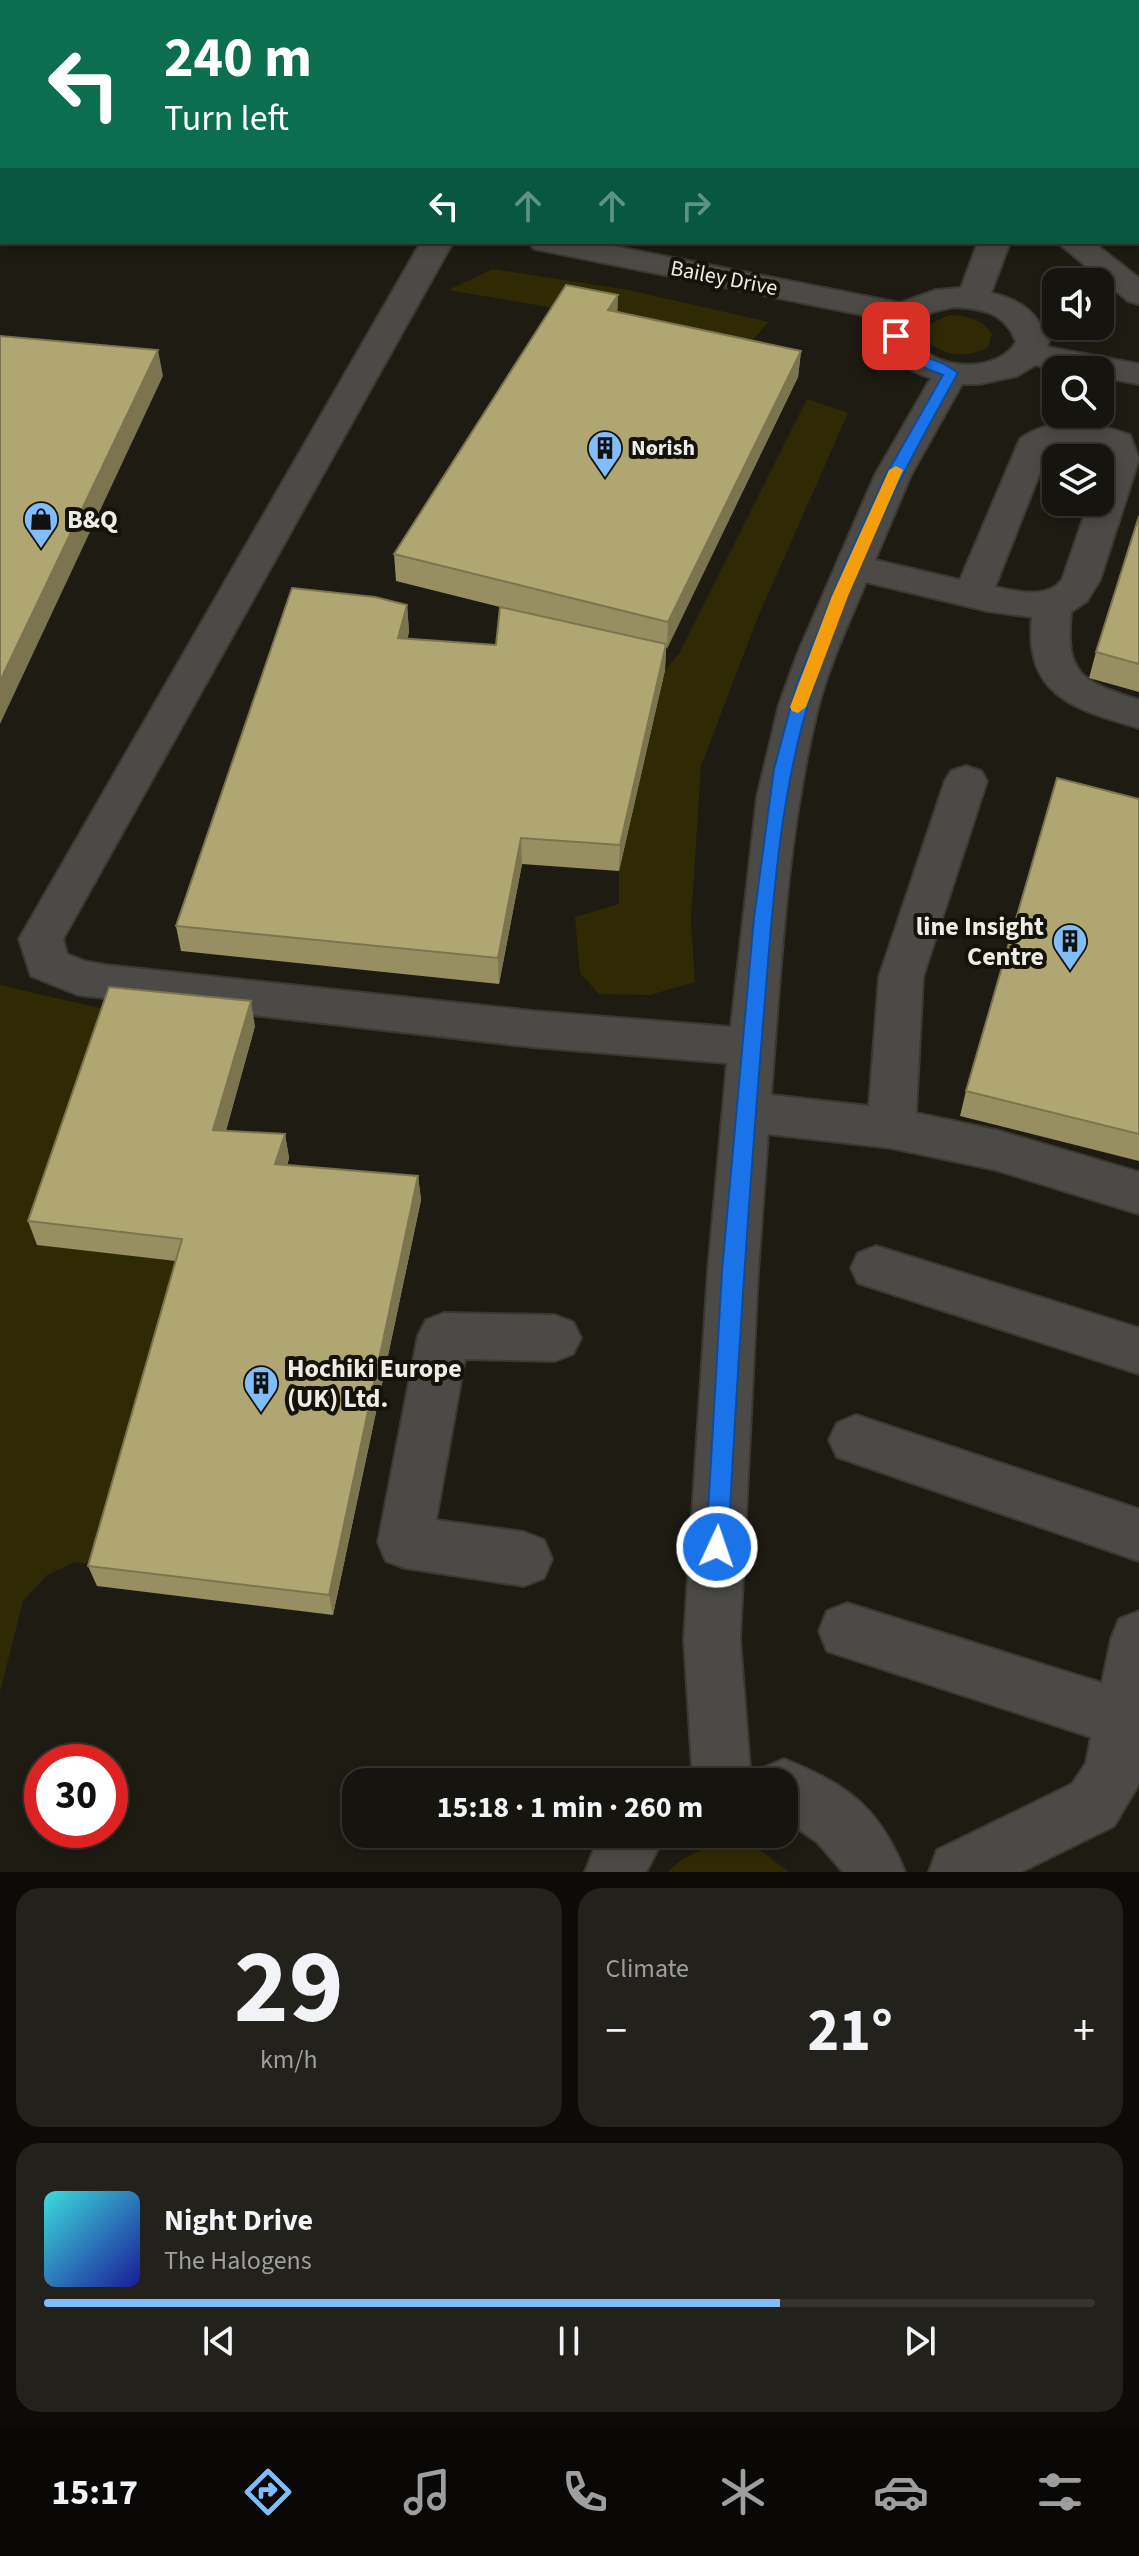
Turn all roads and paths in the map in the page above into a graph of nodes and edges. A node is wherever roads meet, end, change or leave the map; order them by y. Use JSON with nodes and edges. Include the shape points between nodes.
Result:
{"nodes":[{"id":1,"x":436,"y":244,"type":"edge"},
{"id":2,"x":555,"y":244,"type":"edge"},
{"id":3,"x":993,"y":244,"type":"edge"},
{"id":4,"x":1076,"y":244,"type":"edge"},
{"id":5,"x":1139,"y":294,"type":"edge"},
{"id":6,"x":973,"y":298,"type":"junction"},
{"id":7,"x":903,"y":313,"type":"junction"},
{"id":8,"x":1029,"y":354,"type":"junction"},
{"id":9,"x":951,"y":373,"type":"junction"},
{"id":10,"x":1139,"y":374,"type":"edge"},
{"id":11,"x":852,"y":567,"type":"junction"},
{"id":12,"x":973,"y":594,"type":"junction"},
{"id":13,"x":1052,"y":605,"type":"junction"},
{"id":14,"x":1139,"y":714,"type":"edge"},
{"id":15,"x":966,"y":781,"type":"dead end"},
{"id":16,"x":752,"y":1047,"type":"junction"},
{"id":17,"x":747,"y":1112,"type":"junction"},
{"id":18,"x":891,"y":1128,"type":"junction"},
{"id":19,"x":1139,"y":1193,"type":"edge"},
{"id":20,"x":876,"y":1268,"type":"dead end"},
{"id":21,"x":555,"y":1338,"type":"dead end"},
{"id":22,"x":1139,"y":1351,"type":"edge"},
{"id":23,"x":856,"y":1440,"type":"dead end"},
{"id":24,"x":1139,"y":1535,"type":"edge"},
{"id":25,"x":524,"y":1559,"type":"dead end"},
{"id":26,"x":847,"y":1631,"type":"dead end"},
{"id":27,"x":1139,"y":1639,"type":"edge"},
{"id":28,"x":1124,"y":1719,"type":"junction"},
{"id":29,"x":719,"y":1768,"type":"edge"},
{"id":30,"x":798,"y":1794,"type":"edge"},
{"id":31,"x":875,"y":1872,"type":"edge"},
{"id":32,"x":959,"y":1872,"type":"edge"}],
"edges":[{"from":1,"to":16,"type":"street","via":[[41,939],[47,964],[78,978],[106,982],[533,1029]]},
{"from":2,"to":7,"type":"street","name":"Bailey Drive"},
{"from":3,"to":6,"type":"street"},
{"from":4,"to":5,"type":"street"},
{"from":6,"to":7,"type":"street","via":[[933,299]]},
{"from":6,"to":8,"type":"street","via":[[1023,320],[1033,342]]},
{"from":7,"to":9,"type":"street","via":[[895,325],[902,348],[931,368]]},
{"from":8,"to":9,"type":"street","via":[[990,374]]},
{"from":8,"to":10,"type":"street"},
{"from":9,"to":11,"type":"street","via":[[893,475]]},
{"from":11,"to":12,"type":"street"},
{"from":11,"to":16,"type":"street","via":[[805,687],[783,769]]},
{"from":12,"to":13,"type":"street","via":[[1030,606]]},
{"from":12,"to":13,"type":"street","via":[[1032,447],[1044,436],[1101,436],[1118,443],[1122,457],[1081,580],[1072,596]]},
{"from":13,"to":14,"type":"street","via":[[1049,649],[1061,677],[1093,697]]},
{"from":15,"to":18,"type":"street","via":[[901,977]]},
{"from":16,"to":17,"type":"street"},
{"from":17,"to":18,"type":"street"},
{"from":17,"to":29,"type":"street","via":[[712,1639]]},
{"from":18,"to":19,"type":"street","via":[[996,1150]]},
{"from":20,"to":22,"type":"street"},
{"from":21,"to":25,"type":"street","via":[[444,1336],[405,1542]]},
{"from":23,"to":24,"type":"street"},
{"from":26,"to":28,"type":"street"},
{"from":27,"to":28,"type":"street"},
{"from":28,"to":32,"type":"street","via":[[1113,1775],[1093,1805]]},
{"from":30,"to":31,"type":"street","via":[[844,1825]]}]}
